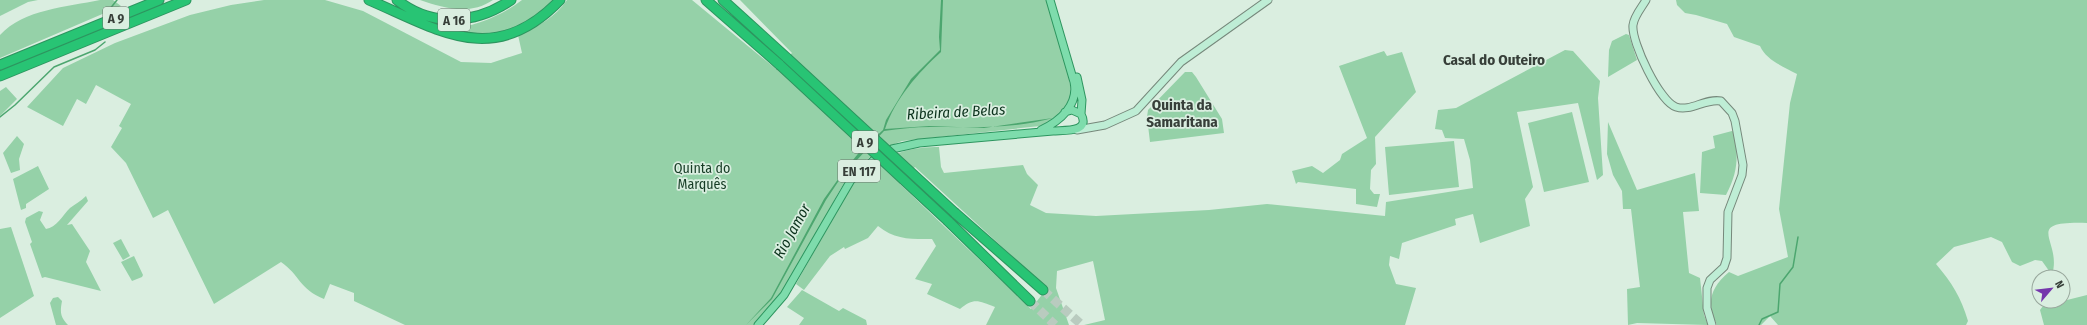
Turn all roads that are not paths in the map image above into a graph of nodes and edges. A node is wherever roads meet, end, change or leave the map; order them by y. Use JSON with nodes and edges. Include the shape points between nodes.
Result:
{"nodes":[{"id":1,"x":142,"y":0,"type":"edge"},
{"id":2,"x":159,"y":0,"type":"edge"},
{"id":3,"x":186,"y":0,"type":"edge"},
{"id":4,"x":369,"y":0,"type":"edge"},
{"id":5,"x":397,"y":0,"type":"edge"},
{"id":6,"x":511,"y":0,"type":"edge"},
{"id":7,"x":560,"y":0,"type":"edge"},
{"id":8,"x":699,"y":0,"type":"edge"},
{"id":9,"x":706,"y":0,"type":"edge"},
{"id":10,"x":1051,"y":0,"type":"edge"},
{"id":11,"x":1268,"y":0,"type":"edge"},
{"id":12,"x":1646,"y":0,"type":"edge"},
{"id":13,"x":723,"y":1,"type":"edge"},
{"id":14,"x":735,"y":24,"type":"junction"},
{"id":15,"x":72,"y":36,"type":"junction"},
{"id":16,"x":0,"y":65,"type":"edge"},
{"id":17,"x":0,"y":76,"type":"edge"},
{"id":18,"x":1064,"y":113,"type":"junction"},
{"id":19,"x":1082,"y":116,"type":"junction"},
{"id":20,"x":1090,"y":127,"type":"junction"},
{"id":21,"x":1074,"y":130,"type":"junction"},
{"id":22,"x":1035,"y":133,"type":"junction"},
{"id":23,"x":1043,"y":290,"type":"tunnel mouth"},
{"id":24,"x":1030,"y":301,"type":"tunnel mouth"},
{"id":25,"x":758,"y":325,"type":"edge"},
{"id":26,"x":1712,"y":325,"type":"edge"}],
"edges":[{"from":1,"to":15,"type":"highway","via":[[98,20]]},
{"from":2,"to":15,"type":"highway","number":"A 9"},
{"from":3,"to":17,"type":"highway","number":"A 9"},
{"from":4,"to":7,"type":"highway","via":[[445,34],[478,39],[495,37],[524,28],[546,14]]},
{"from":5,"to":6,"type":"highway","number":"A 16","via":[[424,15],[452,20],[480,16]]},
{"from":8,"to":14,"type":"highway"},
{"from":9,"to":14,"type":"highway","number":"A 9"},
{"from":10,"to":18,"type":"main road","via":[[1075,86],[1072,103]]},
{"from":10,"to":19,"type":"main road","via":[[1080,87]]},
{"from":11,"to":20,"type":"main road","via":[[1181,62],[1136,111],[1105,125]]},
{"from":12,"to":26,"type":"main road","via":[[1634,20],[1633,31],[1638,50],[1664,97],[1673,106],[1685,109],[1710,100],[1721,101],[1732,113],[1737,127],[1743,165],[1742,176],[1728,212],[1727,258],[1724,266],[1706,288],[1707,308]]},
{"from":13,"to":23,"type":"highway","number":"A 9","bridge":true},
{"from":14,"to":24,"type":"highway","number":"A 9","bridge":true,"via":[[948,221]]},
{"from":15,"to":16,"type":"highway","number":"A 9"},
{"from":18,"to":19,"type":"main road","via":[[1072,110]]},
{"from":18,"to":21,"type":"main road","via":[[1062,125]]},
{"from":18,"to":22,"type":"main road","via":[[1051,125]]},
{"from":19,"to":20,"type":"main road"},
{"from":19,"to":21,"type":"main road","via":[[1082,125]]},
{"from":20,"to":21,"type":"main road"},
{"from":21,"to":22,"type":"main road"},
{"from":22,"to":25,"type":"main road","number":"EN 117","via":[[919,143],[892,149],[874,160],[851,180],[784,295]]}]}
